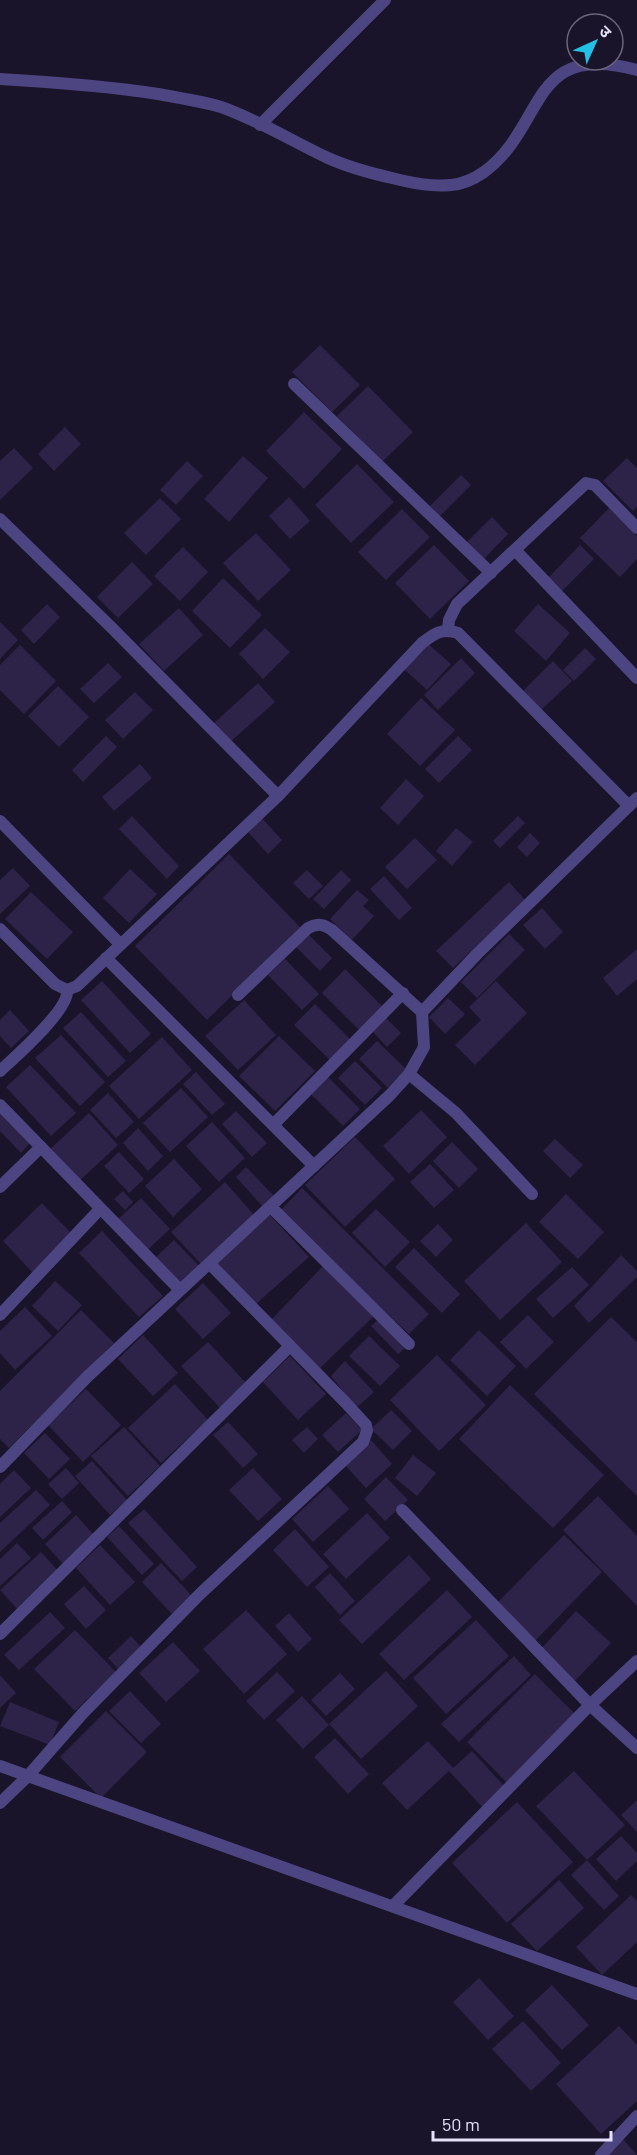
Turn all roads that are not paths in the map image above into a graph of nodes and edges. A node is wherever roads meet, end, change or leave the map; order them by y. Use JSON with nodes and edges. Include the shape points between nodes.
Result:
{"nodes":[{"id":1,"x":386,"y":0,"type":"edge"},
{"id":2,"x":637,"y":70,"type":"edge"},
{"id":3,"x":0,"y":79,"type":"edge"},
{"id":4,"x":260,"y":125,"type":"junction"},
{"id":5,"x":294,"y":384,"type":"dead end"},
{"id":6,"x":0,"y":519,"type":"edge"},
{"id":7,"x":637,"y":528,"type":"edge"},
{"id":8,"x":516,"y":551,"type":"junction"},
{"id":9,"x":491,"y":573,"type":"junction"},
{"id":10,"x":448,"y":630,"type":"junction"},
{"id":11,"x":637,"y":678,"type":"edge"},
{"id":12,"x":278,"y":796,"type":"junction"},
{"id":13,"x":633,"y":802,"type":"edge"},
{"id":14,"x":0,"y":821,"type":"edge"},
{"id":15,"x":0,"y":929,"type":"edge"},
{"id":16,"x":120,"y":944,"type":"junction"},
{"id":17,"x":106,"y":958,"type":"junction"},
{"id":18,"x":67,"y":990,"type":"junction"},
{"id":19,"x":403,"y":993,"type":"junction"},
{"id":20,"x":238,"y":995,"type":"dead end"},
{"id":21,"x":422,"y":1012,"type":"junction"},
{"id":22,"x":0,"y":1071,"type":"edge"},
{"id":23,"x":409,"y":1074,"type":"junction"},
{"id":24,"x":0,"y":1105,"type":"edge"},
{"id":25,"x":273,"y":1125,"type":"junction"},
{"id":26,"x":41,"y":1147,"type":"junction"},
{"id":27,"x":314,"y":1166,"type":"junction"},
{"id":28,"x":0,"y":1187,"type":"edge"},
{"id":29,"x":532,"y":1194,"type":"dead end"},
{"id":30,"x":271,"y":1207,"type":"junction"},
{"id":31,"x":100,"y":1209,"type":"junction"},
{"id":32,"x":210,"y":1264,"type":"junction"},
{"id":33,"x":180,"y":1290,"type":"junction"},
{"id":34,"x":0,"y":1315,"type":"edge"},
{"id":35,"x":409,"y":1344,"type":"dead end"},
{"id":36,"x":290,"y":1346,"type":"junction"},
{"id":37,"x":0,"y":1467,"type":"edge"},
{"id":38,"x":402,"y":1510,"type":"dead end"},
{"id":39,"x":0,"y":1634,"type":"edge"},
{"id":40,"x":637,"y":1661,"type":"edge"},
{"id":41,"x":590,"y":1705,"type":"junction"},
{"id":42,"x":637,"y":1748,"type":"edge"},
{"id":43,"x":0,"y":1766,"type":"edge"},
{"id":44,"x":27,"y":1777,"type":"junction"},
{"id":45,"x":0,"y":1803,"type":"edge"},
{"id":46,"x":393,"y":1906,"type":"junction"},
{"id":47,"x":637,"y":1994,"type":"edge"},
{"id":48,"x":637,"y":2115,"type":"edge"},
{"id":49,"x":601,"y":2155,"type":"edge"}],
"edges":[{"from":1,"to":4,"type":"street"},
{"from":2,"to":4,"type":"street","via":[[598,63],[583,65],[554,79],[513,143],[493,165],[475,178],[454,185],[433,186],[369,173]]},
{"from":3,"to":4,"type":"street","via":[[183,98],[221,108]]},
{"from":5,"to":9,"type":"street"},
{"from":6,"to":12,"type":"street"},
{"from":7,"to":8,"type":"street","via":[[595,485],[586,483]]},
{"from":8,"to":9,"type":"street"},
{"from":8,"to":11,"type":"street"},
{"from":9,"to":10,"type":"street","via":[[457,604]]},
{"from":10,"to":12,"type":"street","via":[[422,643]]},
{"from":10,"to":13,"type":"street","via":[[458,633]]},
{"from":12,"to":16,"type":"street"},
{"from":13,"to":21,"type":"street"},
{"from":14,"to":16,"type":"street"},
{"from":15,"to":18,"type":"street","via":[[55,984]]},
{"from":16,"to":17,"type":"street"},
{"from":17,"to":18,"type":"street"},
{"from":17,"to":25,"type":"street"},
{"from":18,"to":22,"type":"street","via":[[57,1014]]},
{"from":19,"to":20,"type":"street","via":[[332,930],[316,924]]},
{"from":19,"to":21,"type":"street"},
{"from":19,"to":25,"type":"street"},
{"from":21,"to":23,"type":"street","via":[[424,1047]]},
{"from":23,"to":27,"type":"street"},
{"from":23,"to":29,"type":"street","via":[[456,1113]]},
{"from":24,"to":26,"type":"street"},
{"from":25,"to":27,"type":"street"},
{"from":26,"to":28,"type":"street"},
{"from":26,"to":31,"type":"street"},
{"from":27,"to":30,"type":"street"},
{"from":30,"to":32,"type":"street"},
{"from":30,"to":35,"type":"street"},
{"from":31,"to":33,"type":"street"},
{"from":31,"to":34,"type":"street"},
{"from":32,"to":33,"type":"street"},
{"from":32,"to":36,"type":"street"},
{"from":33,"to":37,"type":"street","via":[[87,1377]]},
{"from":36,"to":39,"type":"street"},
{"from":36,"to":44,"type":"street","via":[[366,1425],[363,1442],[200,1594],[83,1713]]},
{"from":38,"to":41,"type":"street"},
{"from":40,"to":41,"type":"street"},
{"from":41,"to":42,"type":"street"},
{"from":41,"to":46,"type":"street"},
{"from":43,"to":44,"type":"street"},
{"from":44,"to":45,"type":"street"},
{"from":44,"to":46,"type":"street"},
{"from":46,"to":47,"type":"street"},
{"from":48,"to":49,"type":"street"}]}
